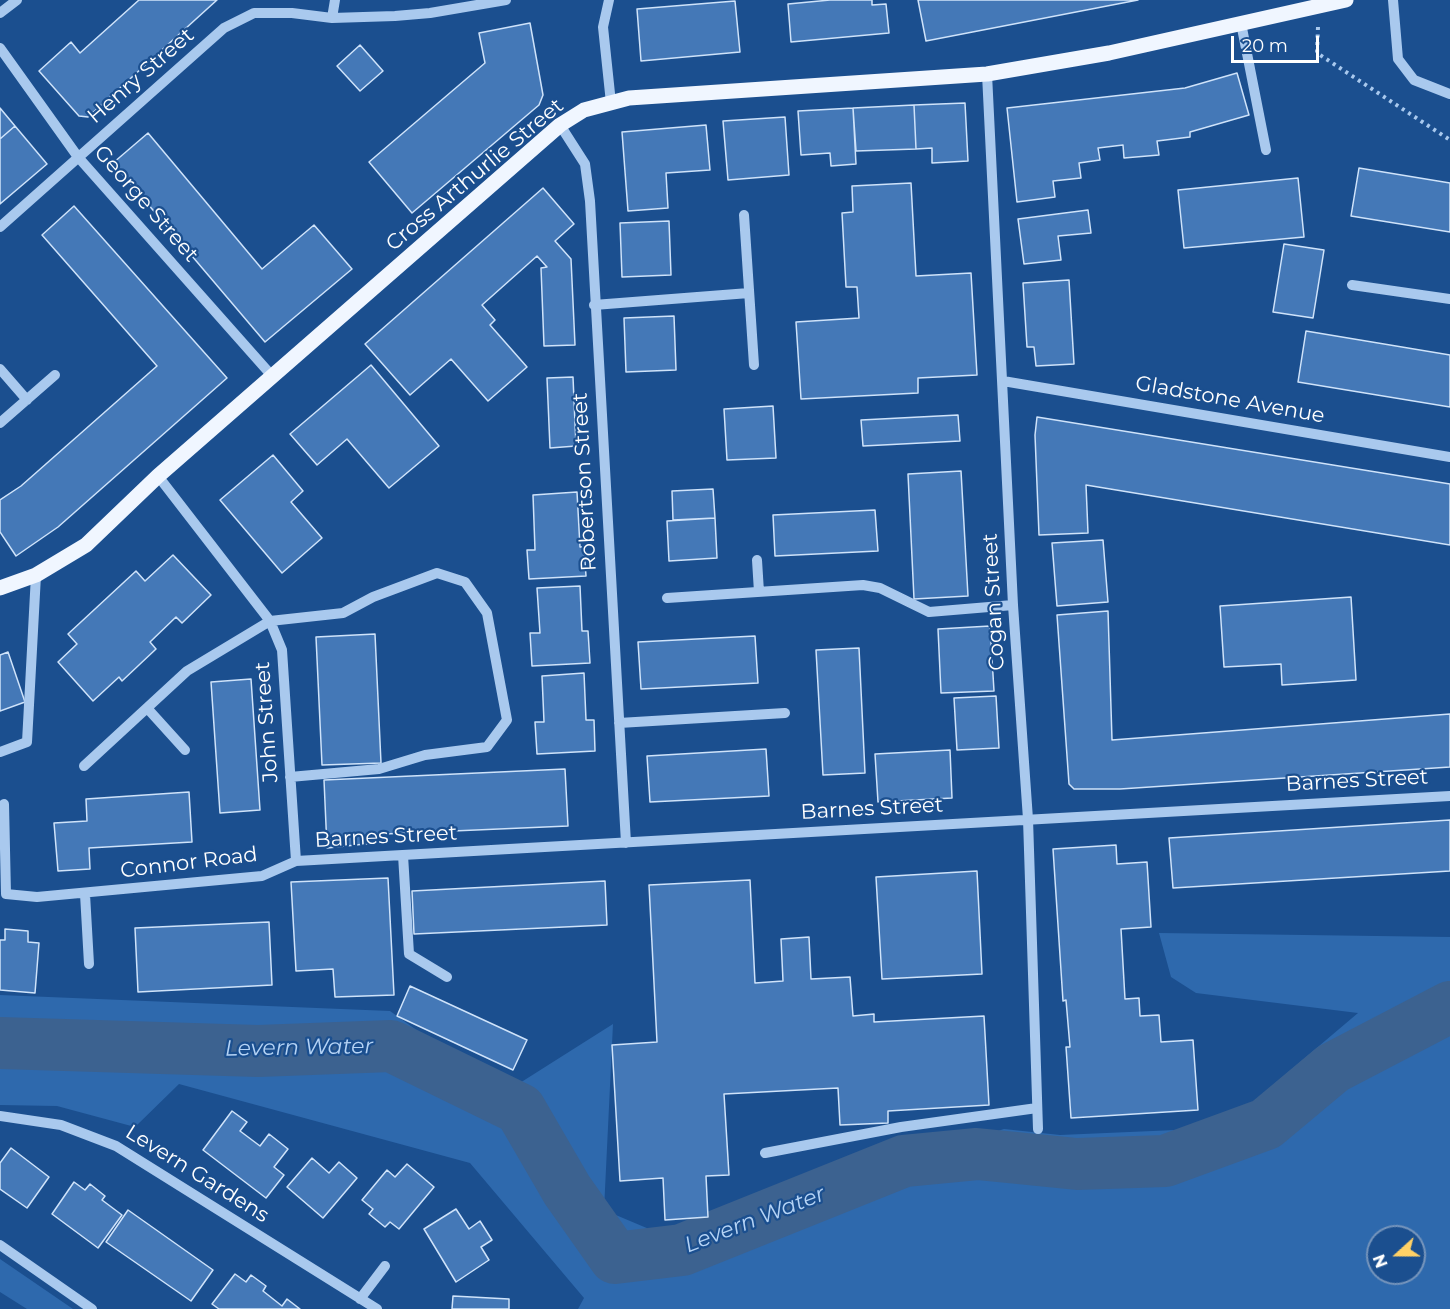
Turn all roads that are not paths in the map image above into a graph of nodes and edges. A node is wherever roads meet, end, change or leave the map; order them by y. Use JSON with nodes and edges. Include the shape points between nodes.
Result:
{"nodes":[{"id":1,"x":17,"y":0,"type":"edge"},
{"id":2,"x":334,"y":0,"type":"edge"},
{"id":3,"x":506,"y":0,"type":"edge"},
{"id":4,"x":609,"y":0,"type":"edge"},
{"id":5,"x":1346,"y":0,"type":"edge"},
{"id":6,"x":1393,"y":0,"type":"edge"},
{"id":7,"x":1316,"y":3,"type":"edge"},
{"id":8,"x":0,"y":13,"type":"edge"},
{"id":9,"x":332,"y":18,"type":"junction"},
{"id":10,"x":1241,"y":23,"type":"junction"},
{"id":11,"x":0,"y":48,"type":"edge"},
{"id":12,"x":987,"y":74,"type":"junction"},
{"id":13,"x":1450,"y":94,"type":"edge"},
{"id":14,"x":610,"y":103,"type":"junction"},
{"id":15,"x":560,"y":125,"type":"junction"},
{"id":16,"x":1266,"y":150,"type":"dead end"},
{"id":17,"x":78,"y":157,"type":"junction"},
{"id":18,"x":744,"y":216,"type":"dead end"},
{"id":19,"x":0,"y":227,"type":"edge"},
{"id":20,"x":1352,"y":285,"type":"dead end"},
{"id":21,"x":749,"y":293,"type":"junction"},
{"id":22,"x":1450,"y":299,"type":"edge"},
{"id":23,"x":594,"y":305,"type":"junction"},
{"id":24,"x":754,"y":365,"type":"dead end"},
{"id":25,"x":0,"y":369,"type":"edge"},
{"id":26,"x":54,"y":375,"type":"dead end"},
{"id":27,"x":273,"y":377,"type":"junction"},
{"id":28,"x":1003,"y":381,"type":"junction"},
{"id":29,"x":27,"y":400,"type":"junction"},
{"id":30,"x":0,"y":423,"type":"edge"},
{"id":31,"x":1450,"y":457,"type":"edge"},
{"id":32,"x":158,"y":477,"type":"junction"},
{"id":33,"x":757,"y":560,"type":"dead end"},
{"id":34,"x":36,"y":575,"type":"junction"},
{"id":35,"x":0,"y":588,"type":"edge"},
{"id":36,"x":759,"y":592,"type":"junction"},
{"id":37,"x":667,"y":598,"type":"dead end"},
{"id":38,"x":1013,"y":605,"type":"junction"},
{"id":39,"x":270,"y":621,"type":"junction"},
{"id":40,"x":147,"y":708,"type":"junction"},
{"id":41,"x":785,"y":713,"type":"dead end"},
{"id":42,"x":619,"y":723,"type":"junction"},
{"id":43,"x":184,"y":750,"type":"dead end"},
{"id":44,"x":0,"y":752,"type":"edge"},
{"id":45,"x":84,"y":766,"type":"dead end"},
{"id":46,"x":290,"y":777,"type":"junction"},
{"id":47,"x":1450,"y":796,"type":"edge"},
{"id":48,"x":4,"y":804,"type":"dead end"},
{"id":49,"x":1028,"y":819,"type":"junction"},
{"id":50,"x":626,"y":843,"type":"junction"},
{"id":51,"x":403,"y":855,"type":"junction"},
{"id":52,"x":296,"y":861,"type":"junction"},
{"id":53,"x":85,"y":894,"type":"junction"},
{"id":54,"x":89,"y":964,"type":"dead end"},
{"id":55,"x":447,"y":977,"type":"dead end"},
{"id":56,"x":1037,"y":1108,"type":"junction"},
{"id":57,"x":0,"y":1116,"type":"edge"},
{"id":58,"x":1038,"y":1129,"type":"dead end"},
{"id":59,"x":765,"y":1153,"type":"dead end"},
{"id":60,"x":0,"y":1245,"type":"edge"},
{"id":61,"x":385,"y":1266,"type":"dead end"},
{"id":62,"x":360,"y":1299,"type":"junction"},
{"id":63,"x":92,"y":1309,"type":"edge"},
{"id":64,"x":377,"y":1309,"type":"edge"}],
"edges":[{"from":1,"to":8,"type":"street"},
{"from":2,"to":9,"type":"street"},
{"from":3,"to":9,"type":"street","name":"Henry Street","via":[[430,13]]},
{"from":4,"to":14,"type":"street","via":[[603,27]]},
{"from":5,"to":7,"type":"main road","name":"Cross Arthurlie Street"},
{"from":6,"to":13,"type":"street","via":[[1398,59],[1414,80]]},
{"from":7,"to":10,"type":"main road","name":"Cross Arthurlie Street"},
{"from":9,"to":17,"type":"street","name":"Henry Street","via":[[254,14],[224,28]]},
{"from":10,"to":12,"type":"main road","name":"Cross Arthurlie Street","via":[[1109,53]]},
{"from":10,"to":16,"type":"street"},
{"from":11,"to":17,"type":"street","name":"George Street"},
{"from":12,"to":14,"type":"main road","name":"Cross Arthurlie Street","via":[[629,98]]},
{"from":12,"to":28,"type":"street","name":"Cogan Street"},
{"from":14,"to":15,"type":"main road","name":"Cross Arthurlie Street","via":[[584,110]]},
{"from":15,"to":23,"type":"street","name":"Robertson Street","via":[[585,164]]},
{"from":15,"to":27,"type":"main road","name":"Cross Arthurlie Street"},
{"from":17,"to":19,"type":"street","name":"Henry Street"},
{"from":17,"to":27,"type":"street","name":"George Street"},
{"from":18,"to":21,"type":"street"},
{"from":20,"to":22,"type":"street"},
{"from":21,"to":23,"type":"street"},
{"from":21,"to":24,"type":"street"},
{"from":23,"to":42,"type":"street","name":"Robertson Street"},
{"from":25,"to":29,"type":"street"},
{"from":26,"to":29,"type":"street"},
{"from":27,"to":32,"type":"main road","name":"Cross Arthurlie Street"},
{"from":28,"to":31,"type":"street","name":"Gladstone Avenue"},
{"from":28,"to":38,"type":"street","name":"Cogan Street"},
{"from":29,"to":30,"type":"street"},
{"from":32,"to":34,"type":"main road","name":"Cross Arthurlie Street","via":[[86,545]]},
{"from":32,"to":39,"type":"street","name":"John Street"},
{"from":33,"to":36,"type":"street"},
{"from":34,"to":35,"type":"main road","name":"Cross Arthurlie Street"},
{"from":34,"to":44,"type":"street","via":[[27,742]]},
{"from":36,"to":37,"type":"street"},
{"from":36,"to":38,"type":"street","via":[[863,585],[880,588],[929,612]]},
{"from":38,"to":49,"type":"street","name":"Cogan Street"},
{"from":39,"to":40,"type":"street","via":[[187,671]]},
{"from":39,"to":46,"type":"street","name":"John Street","via":[[282,650]]},
{"from":39,"to":46,"type":"street","via":[[343,614],[373,597],[437,573],[465,582],[487,613],[507,720],[487,747],[425,755],[379,769]]},
{"from":40,"to":43,"type":"street"},
{"from":40,"to":45,"type":"street"},
{"from":41,"to":42,"type":"street"},
{"from":42,"to":50,"type":"street","name":"Robertson Street"},
{"from":46,"to":52,"type":"street","name":"John Street"},
{"from":47,"to":49,"type":"street","name":"Barnes Street"},
{"from":48,"to":53,"type":"street","name":"Connor Road","via":[[6,894]]},
{"from":49,"to":50,"type":"street","name":"Barnes Street"},
{"from":49,"to":56,"type":"street","name":"Cogan Street"},
{"from":50,"to":51,"type":"street","name":"Barnes Street"},
{"from":51,"to":52,"type":"street","name":"Barnes Street"},
{"from":51,"to":55,"type":"street","via":[[409,954]]},
{"from":52,"to":53,"type":"street","name":"Connor Road","via":[[262,876]]},
{"from":53,"to":54,"type":"street"},
{"from":56,"to":58,"type":"street","name":"Cogan Street"},
{"from":56,"to":59,"type":"street","via":[[911,1125]]},
{"from":57,"to":62,"type":"street","name":"Levern Gardens","via":[[61,1125],[116,1146]]},
{"from":60,"to":63,"type":"street"},
{"from":61,"to":62,"type":"street"},
{"from":62,"to":64,"type":"street","name":"Levern Gardens"}]}
